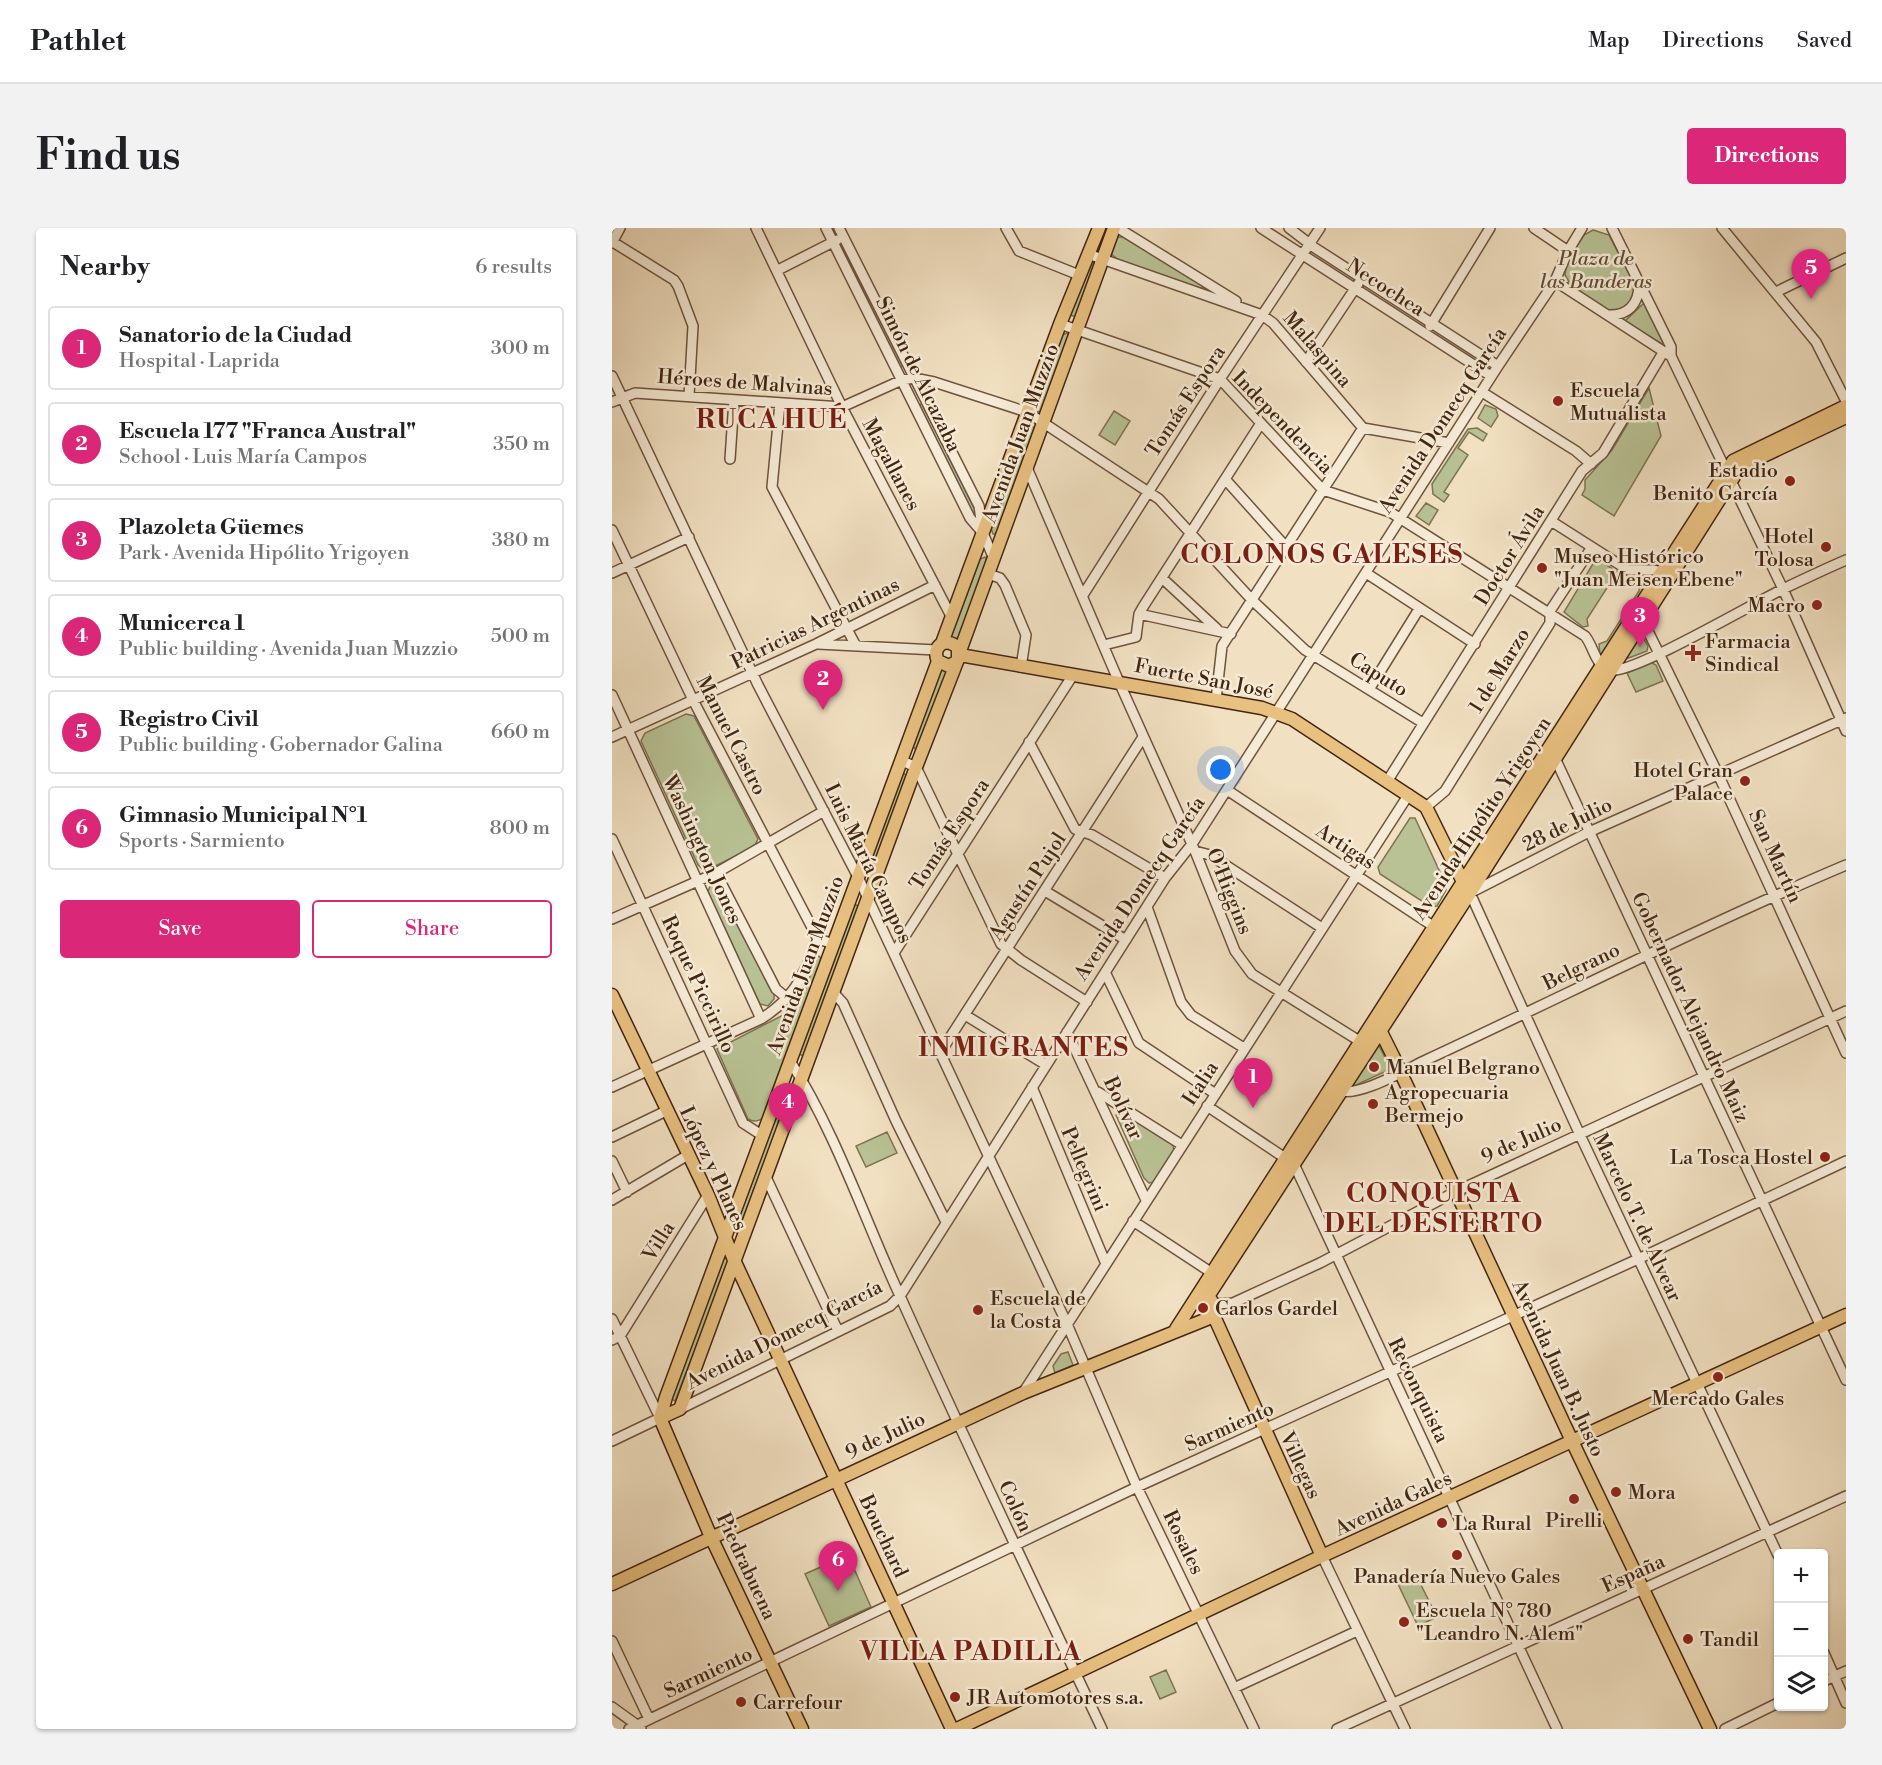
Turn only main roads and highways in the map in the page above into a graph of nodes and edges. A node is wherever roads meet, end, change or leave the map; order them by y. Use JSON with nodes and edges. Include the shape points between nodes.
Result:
{"nodes":[{"id":1,"x":1099,"y":228,"type":"edge"},
{"id":2,"x":1116,"y":228,"type":"edge"},
{"id":3,"x":1846,"y":406,"type":"edge"},
{"id":4,"x":1846,"y":417,"type":"edge"},
{"id":5,"x":1666,"y":574,"type":"junction"},
{"id":6,"x":939,"y":652,"type":"junction"},
{"id":7,"x":958,"y":656,"type":"junction"},
{"id":8,"x":1551,"y":754,"type":"junction"},
{"id":9,"x":1462,"y":882,"type":"junction"},
{"id":10,"x":1470,"y":893,"type":"junction"},
{"id":11,"x":1439,"y":930,"type":"junction"},
{"id":12,"x":612,"y":995,"type":"edge"},
{"id":13,"x":616,"y":1016,"type":"edge"},
{"id":14,"x":1377,"y":1027,"type":"junction"},
{"id":15,"x":1337,"y":1089,"type":"junction"},
{"id":16,"x":1290,"y":1161,"type":"junction"},
{"id":17,"x":737,"y":1205,"type":"junction"},
{"id":18,"x":713,"y":1208,"type":"junction"},
{"id":19,"x":724,"y":1237,"type":"junction"},
{"id":20,"x":734,"y":1260,"type":"junction"},
{"id":21,"x":1204,"y":1307,"type":"junction"},
{"id":22,"x":1846,"y":1315,"type":"edge"},
{"id":23,"x":1176,"y":1329,"type":"junction"},
{"id":24,"x":780,"y":1359,"type":"joint"},
{"id":25,"x":680,"y":1409,"type":"joint"},
{"id":26,"x":660,"y":1419,"type":"junction"},
{"id":27,"x":1572,"y":1441,"type":"junction"},
{"id":28,"x":836,"y":1479,"type":"junction"},
{"id":29,"x":711,"y":1537,"type":"junction"},
{"id":30,"x":1323,"y":1556,"type":"junction"},
{"id":31,"x":612,"y":1584,"type":"edge"},
{"id":32,"x":802,"y":1729,"type":"edge"},
{"id":33,"x":951,"y":1729,"type":"edge"},
{"id":34,"x":957,"y":1729,"type":"edge"},
{"id":35,"x":1710,"y":1729,"type":"edge"}],
"edges":[{"from":1,"to":6,"type":"main road","name":"Avenida Juan Muzzio"},
{"from":2,"to":7,"type":"main road","name":"Avenida Juan Muzzio"},
{"from":3,"to":5,"type":"main road","name":"Avenida Hipólito Yrigoyen","via":[[1733,461]]},
{"from":4,"to":5,"type":"main road","name":"Avenida Hipólito Yrigoyen","via":[[1740,467]]},
{"from":5,"to":8,"type":"main road","name":"Avenida Hipólito Yrigoyen"},
{"from":6,"to":7,"type":"main road","via":[[952,642]]},
{"from":6,"to":7,"type":"main road","via":[[945,666]]},
{"from":6,"to":17,"type":"main road","name":"Avenida Juan Muzzio"},
{"from":7,"to":9,"type":"main road","name":"Fuerte San José","via":[[1278,712],[1426,807]]},
{"from":7,"to":20,"type":"main road","name":"Avenida Juan Muzzio"},
{"from":8,"to":9,"type":"main road","name":"Avenida Hipólito Yrigoyen"},
{"from":8,"to":10,"type":"main road","name":"Avenida Hipólito Yrigoyen"},
{"from":9,"to":10,"type":"main road","name":"Fuerte San José"},
{"from":9,"to":11,"type":"main road","name":"Avenida Hipólito Yrigoyen"},
{"from":10,"to":11,"type":"main road","name":"Avenida Hipólito Yrigoyen"},
{"from":11,"to":14,"type":"main road","name":"Avenida Hipólito Yrigoyen"},
{"from":12,"to":13,"type":"main road","name":"López y Planes"},
{"from":13,"to":18,"type":"main road","name":"López y Planes","via":[[648,1071]]},
{"from":14,"to":15,"type":"main road","name":"Avenida Hipólito Yrigoyen"},
{"from":14,"to":15,"type":"main road","name":"Avenida Hipólito Yrigoyen","via":[[1360,1042]]},
{"from":14,"to":27,"type":"main road","name":"Avenida Juan B. Justo"},
{"from":15,"to":16,"type":"main road","name":"Avenida Hipólito Yrigoyen"},
{"from":16,"to":21,"type":"main road","name":"Avenida Hipólito Yrigoyen"},
{"from":16,"to":21,"type":"main road","name":"Avenida Hipólito Yrigoyen","via":[[1212,1273]]},
{"from":17,"to":18,"type":"main road","via":[[722,1211]]},
{"from":17,"to":19,"type":"main road","name":"Avenida Juan Muzzio"},
{"from":18,"to":19,"type":"main road","name":"López y Planes"},
{"from":19,"to":20,"type":"main road","name":"López y Planes"},
{"from":19,"to":26,"type":"main road","name":"Avenida Juan Muzzio"},
{"from":20,"to":24,"type":"main road","name":"López y Planes"},
{"from":20,"to":25,"type":"main road","name":"Avenida Juan Muzzio"},
{"from":21,"to":23,"type":"main road"},
{"from":21,"to":23,"type":"main road","name":"9 de Julio"},
{"from":21,"to":30,"type":"main road","name":"Villegas"},
{"from":22,"to":27,"type":"main road","name":"Avenida Gales"},
{"from":23,"to":28,"type":"main road","name":"9 de Julio","via":[[1023,1393]]},
{"from":24,"to":28,"type":"main road","name":"Bouchard"},
{"from":25,"to":26,"type":"main road","name":"Avenida Domecq García"},
{"from":26,"to":29,"type":"main road","name":"Piedrabuena"},
{"from":27,"to":30,"type":"main road","name":"Avenida Gales"},
{"from":27,"to":35,"type":"main road","name":"Avenida Juan B. Justo"},
{"from":28,"to":29,"type":"main road","name":"9 de Julio"},
{"from":28,"to":33,"type":"main road","name":"Bouchard"},
{"from":29,"to":31,"type":"main road","name":"9 de Julio"},
{"from":29,"to":32,"type":"main road","name":"Piedrabuena"},
{"from":30,"to":34,"type":"main road","name":"Avenida Gales"}]}
